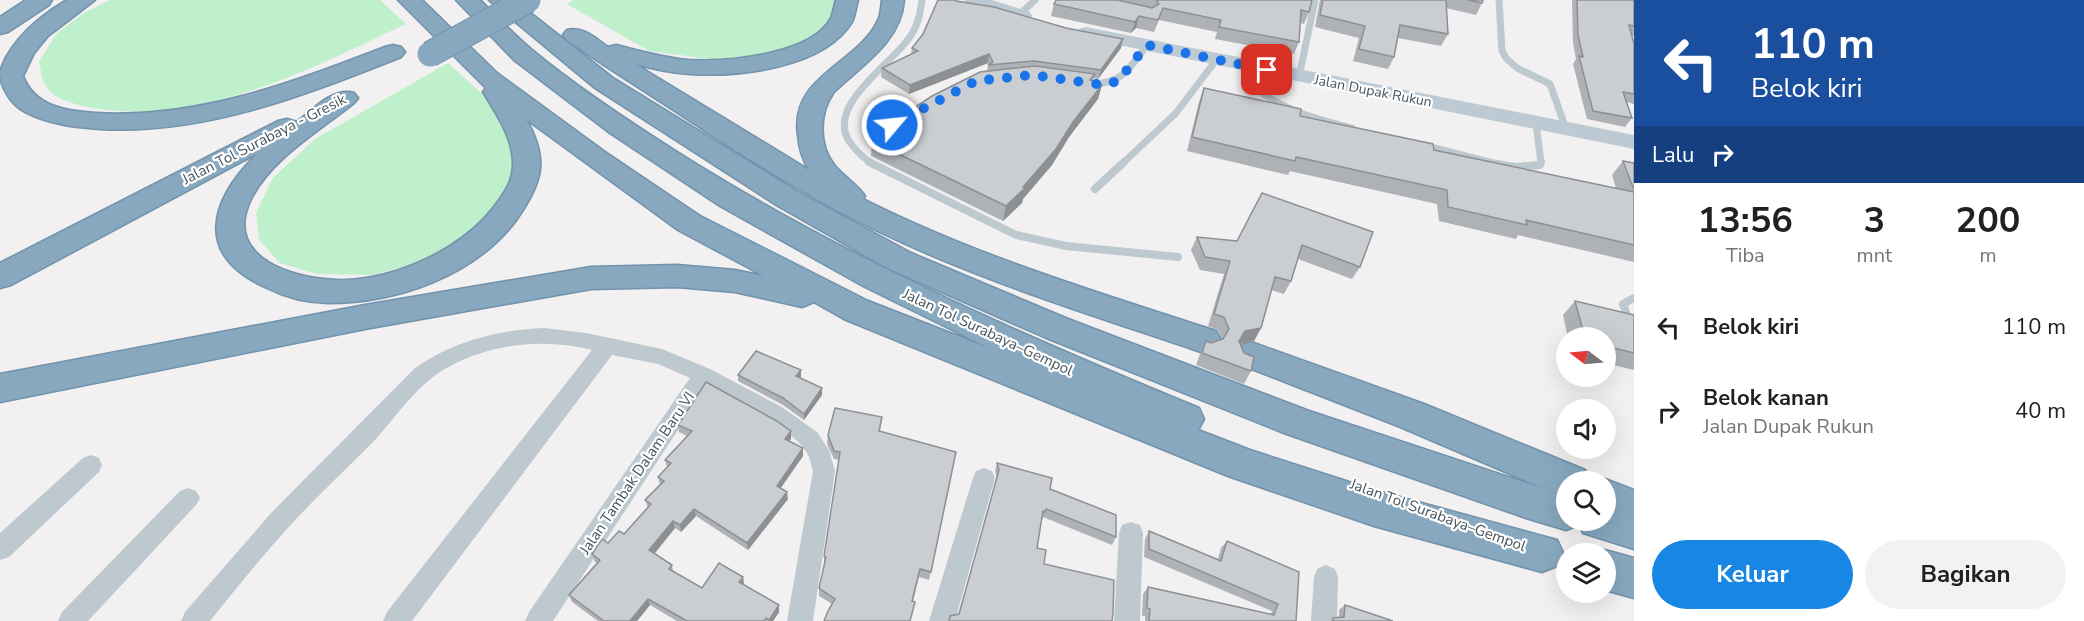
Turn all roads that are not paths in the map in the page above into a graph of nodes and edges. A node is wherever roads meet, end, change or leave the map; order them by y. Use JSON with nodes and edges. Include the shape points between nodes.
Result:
{"nodes":[{"id":1,"x":41,"y":0,"type":"edge"},
{"id":2,"x":84,"y":0,"type":"edge"},
{"id":3,"x":467,"y":0,"type":"edge"},
{"id":4,"x":490,"y":0,"type":"edge"},
{"id":5,"x":500,"y":0,"type":"edge"},
{"id":6,"x":528,"y":0,"type":"edge"},
{"id":7,"x":847,"y":0,"type":"edge"},
{"id":8,"x":893,"y":0,"type":"edge"},
{"id":9,"x":922,"y":0,"type":"edge"},
{"id":10,"x":1035,"y":0,"type":"edge"},
{"id":11,"x":1314,"y":0,"type":"edge"},
{"id":12,"x":1499,"y":0,"type":"edge"},
{"id":13,"x":976,"y":1,"type":"edge"},
{"id":14,"x":409,"y":2,"type":"edge"},
{"id":15,"x":1019,"y":15,"type":"junction"},
{"id":16,"x":1042,"y":22,"type":"edge"},
{"id":17,"x":0,"y":27,"type":"edge"},
{"id":18,"x":1065,"y":28,"type":"edge"},
{"id":19,"x":586,"y":43,"type":"junction"},
{"id":20,"x":1147,"y":45,"type":"junction"},
{"id":21,"x":410,"y":50,"type":"junction"},
{"id":22,"x":1217,"y":59,"type":"junction"},
{"id":23,"x":1251,"y":67,"type":"junction"},
{"id":24,"x":1299,"y":77,"type":"junction"},
{"id":25,"x":488,"y":78,"type":"junction"},
{"id":26,"x":1079,"y":82,"type":"edge"},
{"id":27,"x":345,"y":98,"type":"junction"},
{"id":28,"x":1536,"y":123,"type":"junction"},
{"id":29,"x":1566,"y":129,"type":"junction"},
{"id":30,"x":1363,"y":130,"type":"edge"},
{"id":31,"x":1634,"y":142,"type":"edge"},
{"id":32,"x":1417,"y":144,"type":"edge"},
{"id":33,"x":1095,"y":189,"type":"dead end"},
{"id":34,"x":871,"y":216,"type":"junction"},
{"id":35,"x":0,"y":256,"type":"edge"},
{"id":36,"x":1178,"y":257,"type":"dead end"},
{"id":37,"x":0,"y":277,"type":"edge"},
{"id":38,"x":1634,"y":298,"type":"edge"},
{"id":39,"x":856,"y":310,"type":"junction"},
{"id":40,"x":1628,"y":318,"type":"edge"},
{"id":41,"x":1204,"y":340,"type":"edge"},
{"id":42,"x":607,"y":346,"type":"junction"},
{"id":43,"x":1251,"y":355,"type":"edge"},
{"id":44,"x":703,"y":375,"type":"junction"},
{"id":45,"x":0,"y":388,"type":"edge"},
{"id":46,"x":91,"y":465,"type":"dead end"},
{"id":47,"x":1556,"y":476,"type":"edge"},
{"id":48,"x":984,"y":478,"type":"dead end"},
{"id":49,"x":188,"y":498,"type":"dead end"},
{"id":50,"x":1616,"y":501,"type":"edge"},
{"id":51,"x":1634,"y":508,"type":"edge"},
{"id":52,"x":1556,"y":509,"type":"edge"},
{"id":53,"x":1616,"y":526,"type":"edge"},
{"id":54,"x":1634,"y":531,"type":"edge"},
{"id":55,"x":1131,"y":533,"type":"dead end"},
{"id":56,"x":0,"y":549,"type":"edge"},
{"id":57,"x":1554,"y":556,"type":"edge"},
{"id":58,"x":1616,"y":573,"type":"edge"},
{"id":59,"x":1326,"y":577,"type":"dead end"},
{"id":60,"x":1634,"y":578,"type":"edge"},
{"id":61,"x":70,"y":621,"type":"edge"},
{"id":62,"x":194,"y":621,"type":"edge"},
{"id":63,"x":396,"y":621,"type":"edge"},
{"id":64,"x":538,"y":621,"type":"edge"},
{"id":65,"x":801,"y":621,"type":"edge"},
{"id":66,"x":942,"y":621,"type":"edge"},
{"id":67,"x":1127,"y":621,"type":"edge"},
{"id":68,"x":1324,"y":621,"type":"edge"}],
"edges":[{"from":1,"to":17,"type":"highway"},
{"from":2,"to":21,"type":"highway","via":[[26,45],[11,76],[19,95],[42,110],[70,119],[105,123],[191,117],[309,85]]},
{"from":3,"to":57,"type":"highway","name":"Jalan Tol Surabaya–Gempol","via":[[523,55],[619,127],[730,199],[876,279],[1027,352],[1250,446]]},
{"from":4,"to":21,"type":"highway","name":"Jalan Tol Surabaya - Gresik"},
{"from":5,"to":52,"type":"highway","name":"Jalan Tol Surabaya–Gempol","via":[[604,83],[788,199],[900,261],[1056,328],[1297,422]]},
{"from":6,"to":19,"type":"highway"},
{"from":6,"to":21,"type":"highway","name":"Jalan Tol Surabaya - Gresik","bridge":true},
{"from":7,"to":19,"type":"highway","via":[[847,10],[823,39],[789,56],[753,65],[688,67]]},
{"from":8,"to":34,"type":"highway","via":[[893,14],[884,31],[832,82],[809,116],[813,150],[823,171]]},
{"from":9,"to":36,"type":"lane","via":[[912,36],[847,109],[842,123],[852,150],[1016,235],[1066,246]]},
{"from":10,"to":15,"type":"lane"},
{"from":11,"to":24,"type":"lane"},
{"from":12,"to":29,"type":"lane","via":[[1505,58],[1550,84]]},
{"from":13,"to":15,"type":"main road"},
{"from":14,"to":25,"type":"highway"},
{"from":15,"to":16,"type":"main road"},
{"from":18,"to":20,"type":"main road","name":"Jalan Dupak Rukun"},
{"from":19,"to":34,"type":"highway","via":[[728,135]]},
{"from":20,"to":22,"type":"main road","name":"Jalan Dupak Rukun"},
{"from":20,"to":26,"type":"lane","via":[[1118,81],[1103,85]]},
{"from":21,"to":27,"type":"highway","name":"Jalan Tol Surabaya - Gresik"},
{"from":21,"to":35,"type":"highway","name":"Jalan Tol Surabaya - Gresik"},
{"from":22,"to":23,"type":"main road","name":"Jalan Dupak Rukun"},
{"from":22,"to":33,"type":"lane","via":[[1176,113]]},
{"from":23,"to":24,"type":"main road","name":"Jalan Dupak Rukun"},
{"from":23,"to":30,"type":"lane","via":[[1247,80],[1262,95],[1284,107]]},
{"from":24,"to":28,"type":"main road","name":"Jalan Dupak Rukun"},
{"from":25,"to":27,"type":"highway","via":[[523,136],[527,167],[522,187],[499,224],[461,254],[405,280],[374,288],[326,292],[298,289],[274,281],[246,262],[228,229],[235,201],[255,172]]},
{"from":25,"to":39,"type":"highway","via":[[689,224]]},
{"from":27,"to":37,"type":"highway","name":"Jalan Tol Surabaya - Gresik"},
{"from":28,"to":29,"type":"main road","name":"Jalan Dupak Rukun"},
{"from":28,"to":32,"type":"lane","via":[[1542,160],[1532,168]]},
{"from":29,"to":31,"type":"main road","name":"Jalan Dupak Rukun"},
{"from":34,"to":41,"type":"highway","via":[[946,250]]},
{"from":38,"to":40,"type":"lane","via":[[1623,304]]},
{"from":39,"to":45,"type":"highway","via":[[735,281],[677,276],[591,278],[365,317]]},
{"from":39,"to":57,"type":"highway","via":[[1242,465],[1374,508]]},
{"from":42,"to":44,"type":"street","via":[[662,357]]},
{"from":42,"to":62,"type":"street","via":[[550,334],[487,343],[441,361],[402,394],[280,520]]},
{"from":42,"to":63,"type":"street"},
{"from":43,"to":47,"type":"highway","via":[[1411,415]]},
{"from":44,"to":64,"type":"street","name":"Jalan Tambak Dalam Baru VI"},
{"from":44,"to":65,"type":"street","name":"Jalan Tambak Dalam Baru VI","via":[[794,426],[818,450],[824,471]]},
{"from":46,"to":56,"type":"street"},
{"from":48,"to":66,"type":"street"},
{"from":49,"to":61,"type":"street"},
{"from":50,"to":51,"type":"highway"},
{"from":53,"to":54,"type":"highway"},
{"from":55,"to":67,"type":"street"},
{"from":58,"to":60,"type":"highway"},
{"from":59,"to":68,"type":"street"}]}
